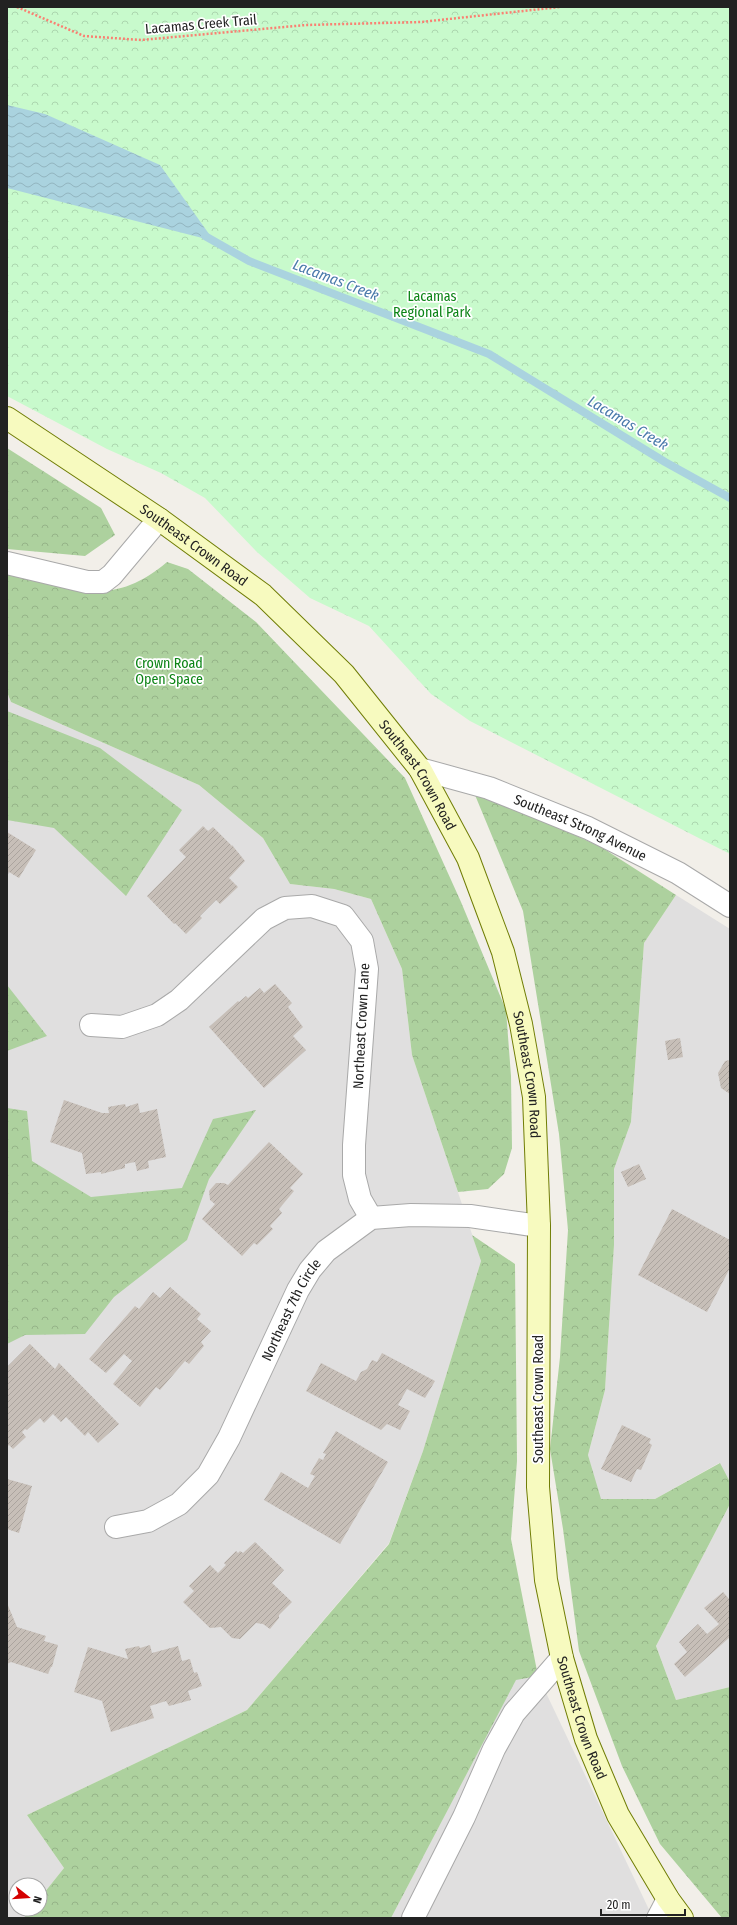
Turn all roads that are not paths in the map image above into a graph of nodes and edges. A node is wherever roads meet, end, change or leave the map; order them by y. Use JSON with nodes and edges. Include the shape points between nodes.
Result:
{"nodes":[{"id":1,"x":7,"y":418,"type":"edge"},
{"id":2,"x":159,"y":519,"type":"junction"},
{"id":3,"x":7,"y":563,"type":"edge"},
{"id":4,"x":420,"y":769,"type":"junction"},
{"id":5,"x":730,"y":906,"type":"edge"},
{"id":6,"x":91,"y":1025,"type":"dead end"},
{"id":7,"x":371,"y":1218,"type":"junction"},
{"id":8,"x":539,"y":1226,"type":"junction"},
{"id":9,"x":116,"y":1527,"type":"dead end"},
{"id":10,"x":562,"y":1658,"type":"junction"},
{"id":11,"x":668,"y":1899,"type":"junction"},
{"id":12,"x":413,"y":1918,"type":"edge"},
{"id":13,"x":658,"y":1918,"type":"edge"},
{"id":14,"x":682,"y":1918,"type":"edge"}],
"edges":[{"from":1,"to":2,"type":"street","name":"Southeast Crown Road"},
{"from":2,"to":3,"type":"street","via":[[112,575],[102,582],[87,582]]},
{"from":2,"to":4,"type":"street","name":"Southeast Crown Road","via":[[263,595],[344,674]]},
{"from":4,"to":5,"type":"street","name":"Southeast Strong Avenue","via":[[488,788],[588,828],[678,873]]},
{"from":4,"to":8,"type":"street","name":"Southeast Crown Road","via":[[468,858],[503,952],[522,1024],[534,1097]]},
{"from":6,"to":7,"type":"street","name":"Northeast Crown Lane","via":[[122,1027],[157,1016],[179,1000],[264,919],[285,908],[312,906],[343,916],[362,941],[367,969],[354,1175],[360,1199]]},
{"from":7,"to":8,"type":"street","via":[[411,1215],[470,1216]]},
{"from":7,"to":9,"type":"street","name":"Northeast 7th Circle","via":[[326,1251],[310,1270],[298,1290],[229,1438],[208,1475],[180,1504],[148,1521]]},
{"from":8,"to":10,"type":"street","name":"Southeast Crown Road","via":[[538,1486],[546,1580]]},
{"from":10,"to":11,"type":"street","name":"Southeast Crown Road","via":[[586,1739],[618,1815]]},
{"from":10,"to":12,"type":"street","via":[[514,1713],[494,1749],[464,1817]]},
{"from":11,"to":13,"type":"street"},
{"from":11,"to":14,"type":"street","name":"Southeast Crown Road"}]}
